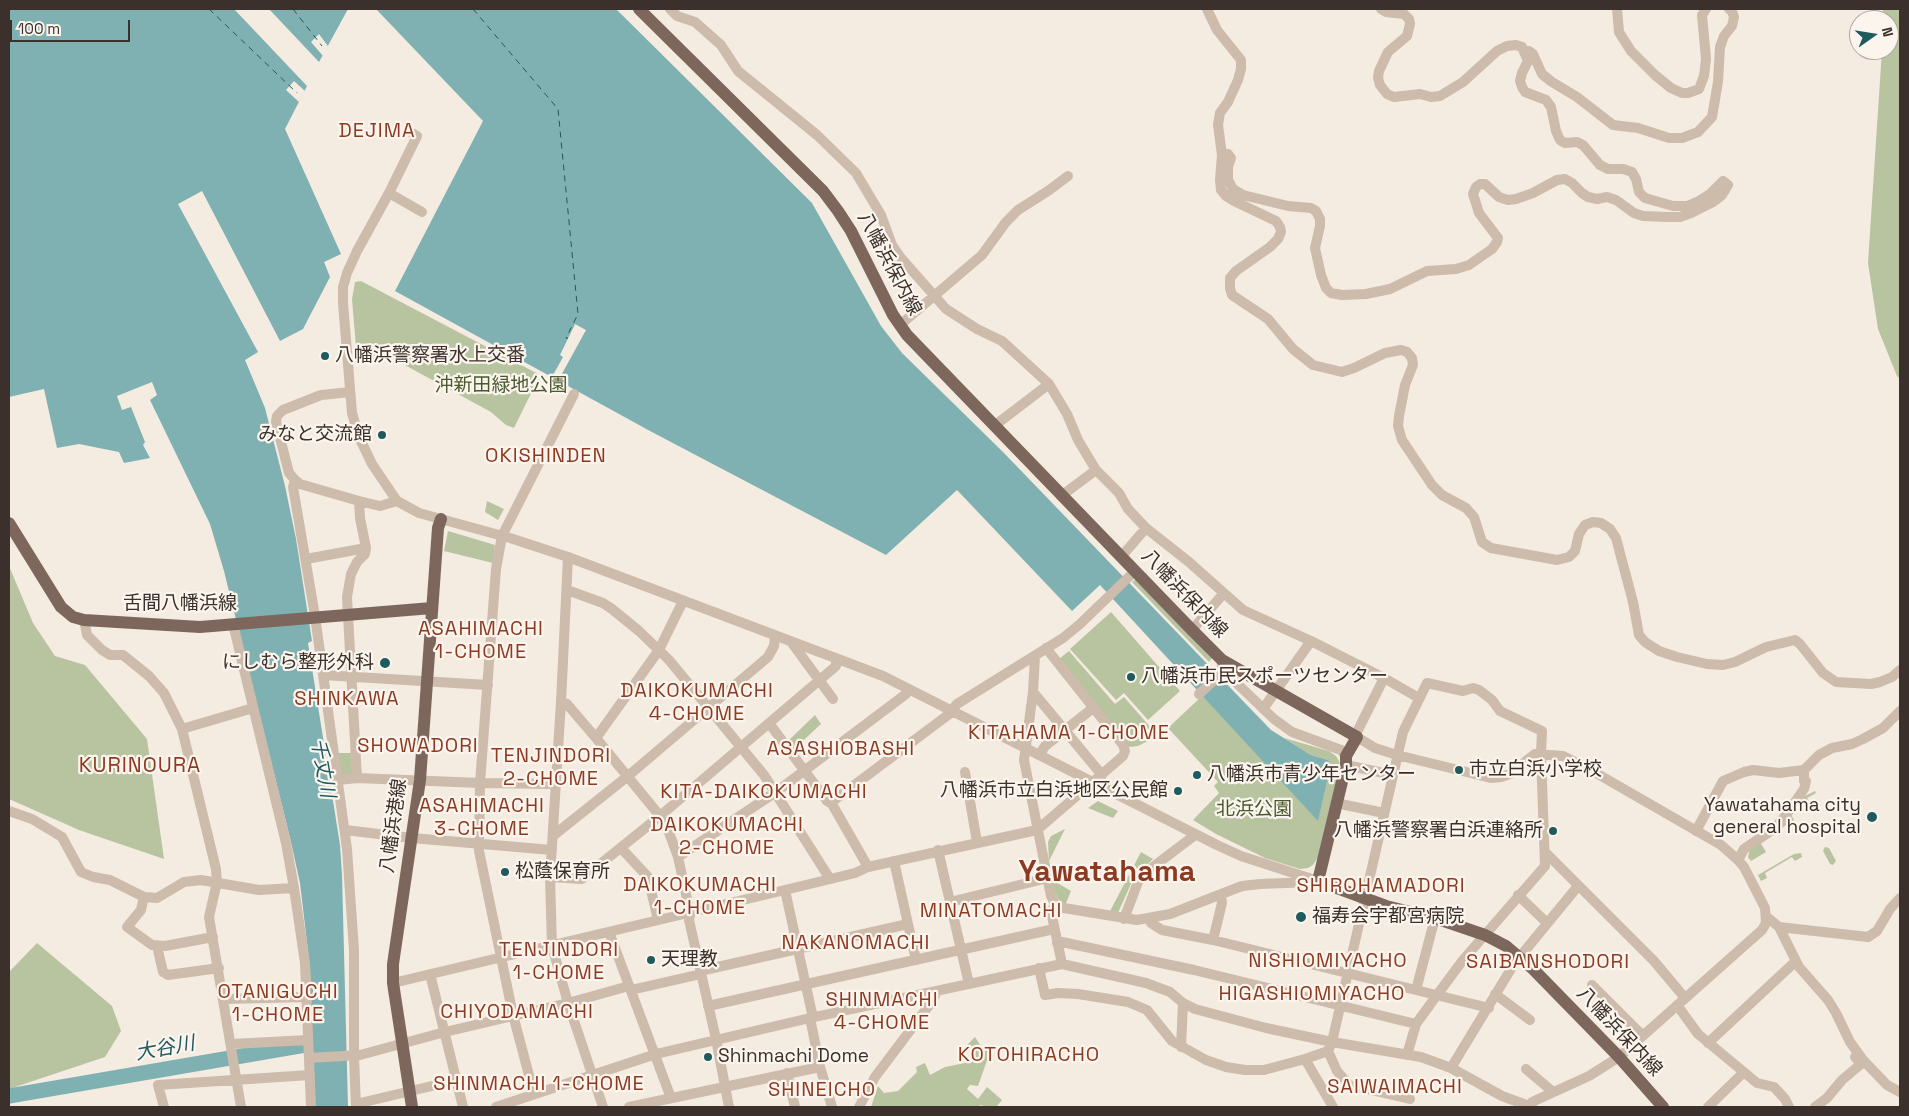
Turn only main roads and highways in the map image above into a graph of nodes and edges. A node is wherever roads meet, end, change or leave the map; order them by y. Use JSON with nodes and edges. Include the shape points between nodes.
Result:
{"nodes":[{"id":1,"x":639,"y":9,"type":"edge"},
{"id":2,"x":441,"y":518,"type":"road end"},
{"id":3,"x":9,"y":523,"type":"edge"},
{"id":4,"x":432,"y":608,"type":"junction"},
{"id":5,"x":412,"y":1107,"type":"edge"},
{"id":6,"x":1663,"y":1107,"type":"edge"}],
"edges":[{"from":1,"to":6,"type":"main road","name":"八幡浜保内線","via":[[822,191],[852,231],[907,335],[1121,557],[1131,575],[1192,630],[1222,669],[1275,691],[1356,737],[1346,761],[1318,881],[1386,906],[1485,935],[1506,946],[1533,969],[1619,1057]]},
{"from":2,"to":4,"type":"main road","name":"八幡浜港線"},
{"from":3,"to":4,"type":"main road","name":"舌間八幡浜線","via":[[62,608],[73,617],[84,620],[200,627]]},
{"from":4,"to":5,"type":"main road","name":"八幡浜港線","via":[[420,780],[392,983]]}]}
